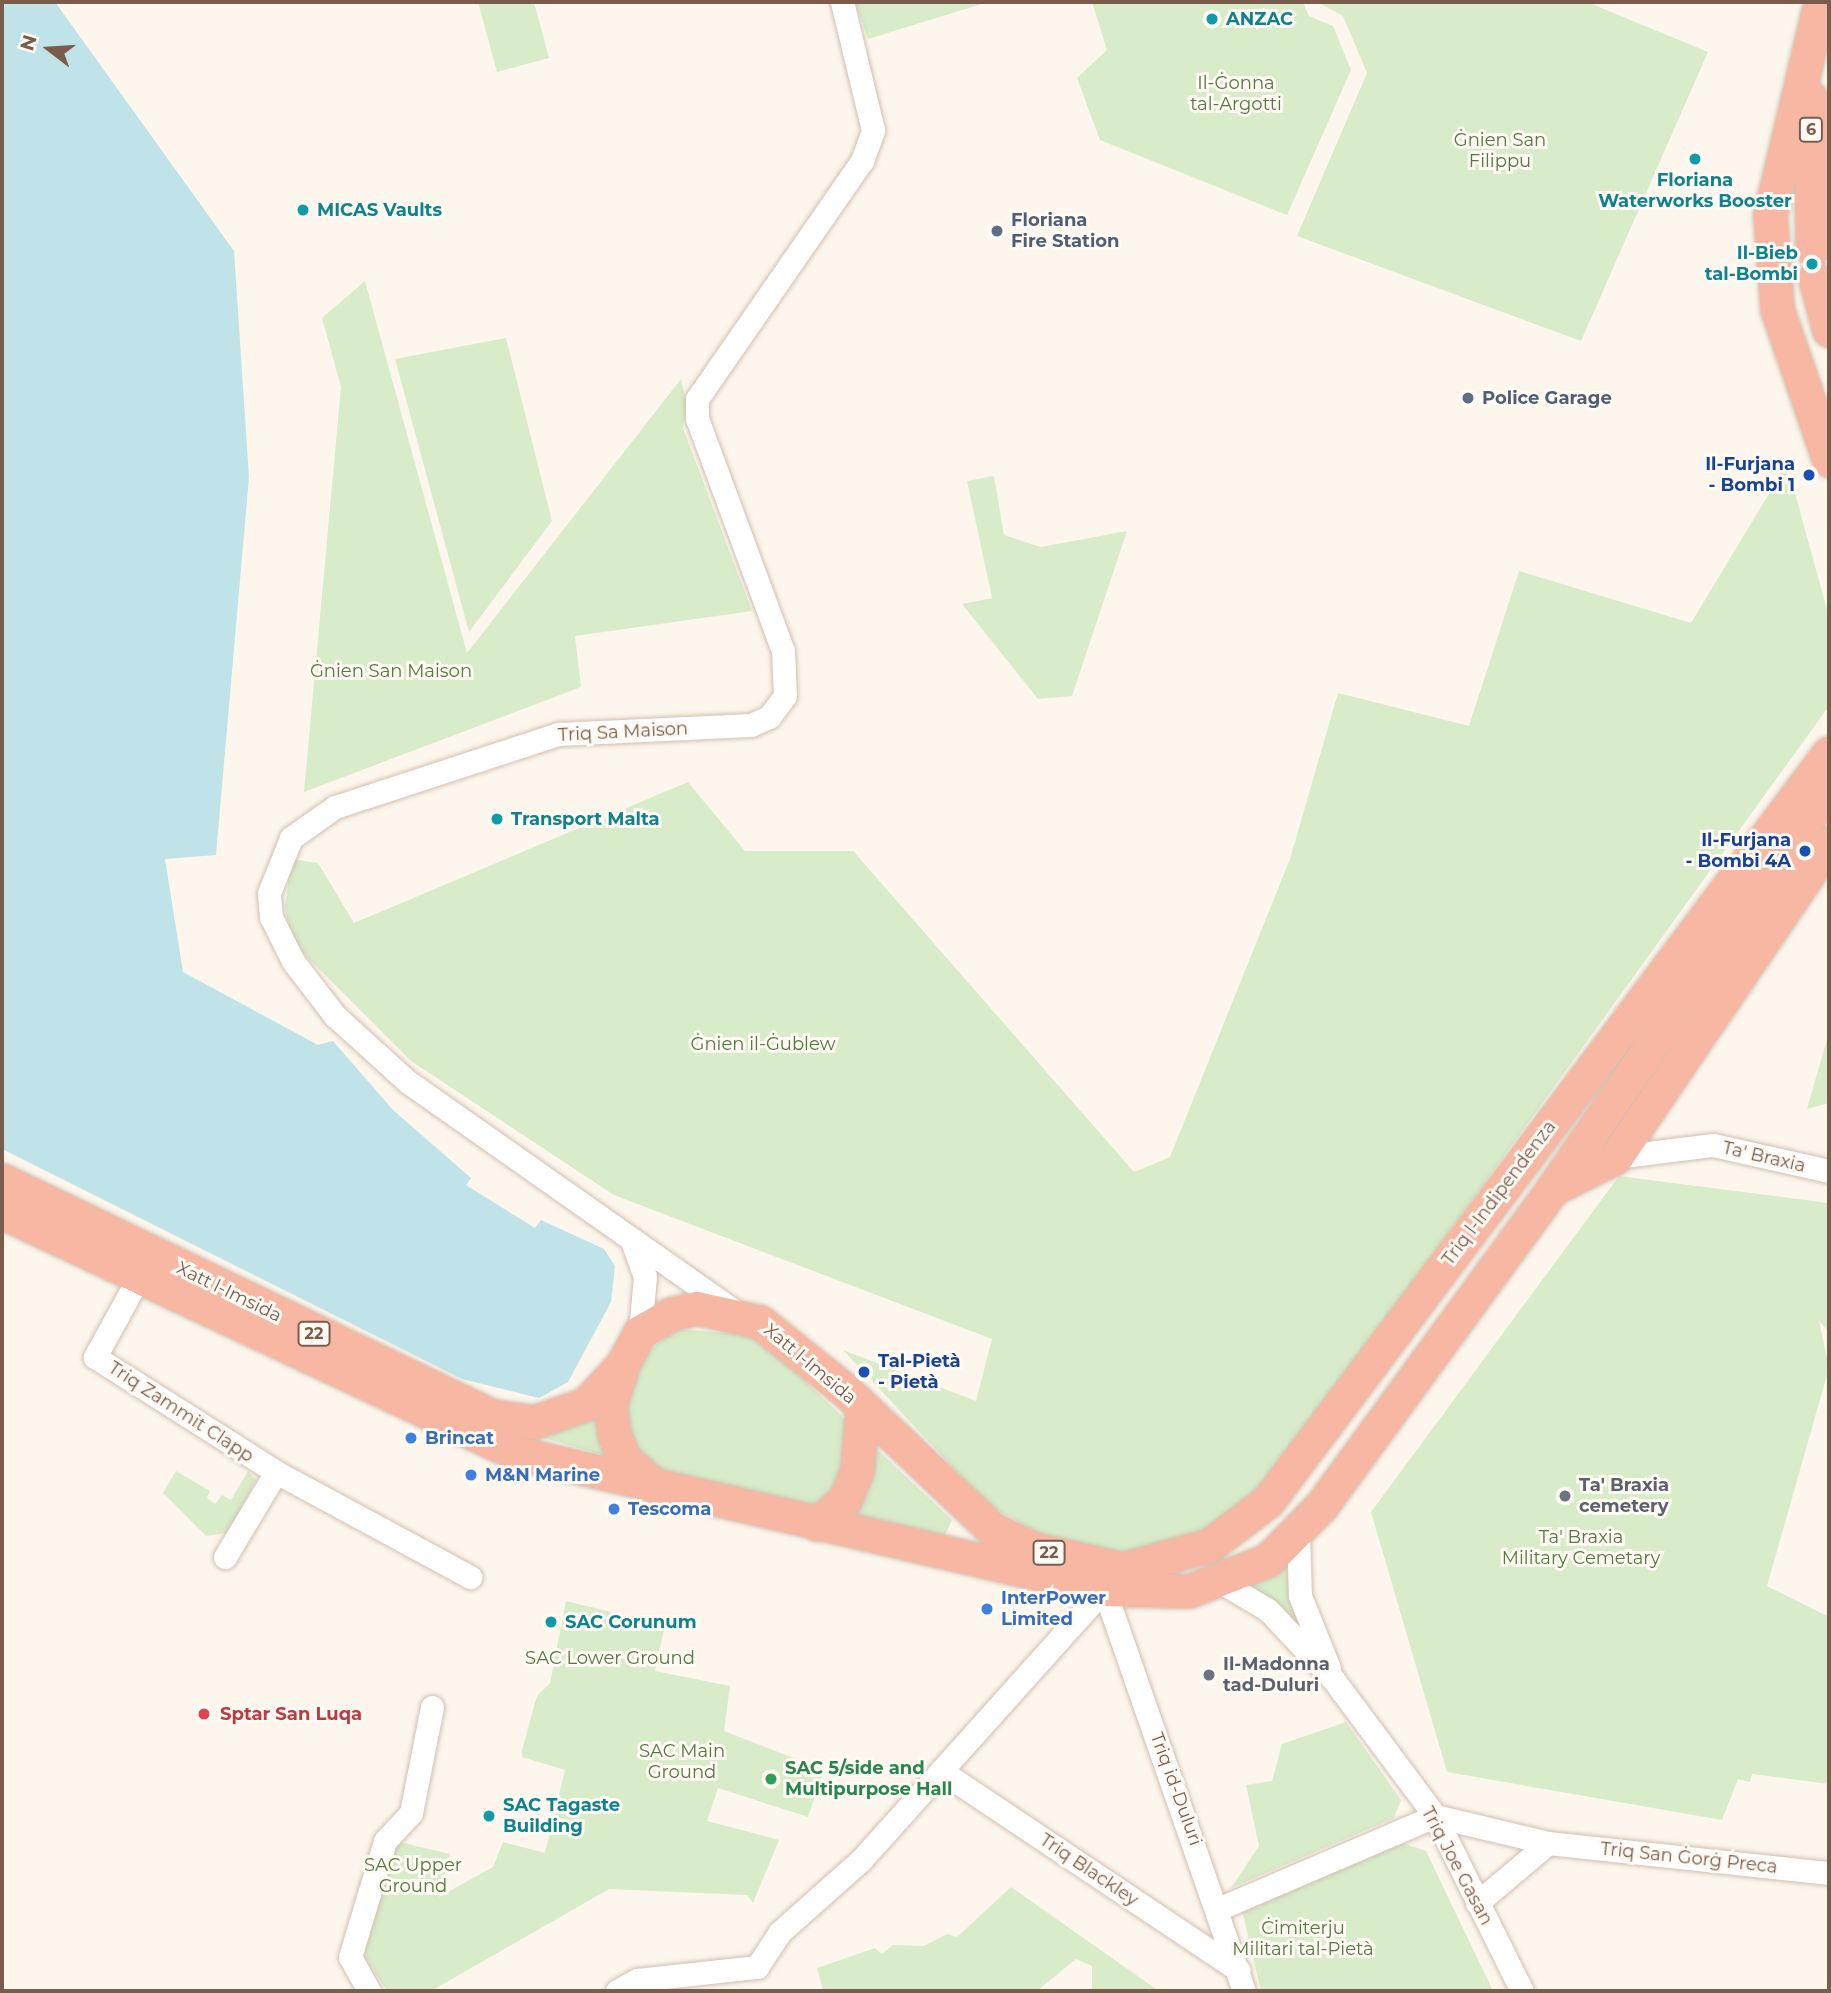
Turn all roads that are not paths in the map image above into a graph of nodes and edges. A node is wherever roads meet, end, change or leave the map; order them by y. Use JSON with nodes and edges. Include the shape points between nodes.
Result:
{"nodes":[{"id":1,"x":842,"y":2,"type":"edge"},
{"id":2,"x":1819,"y":7,"type":"edge"},
{"id":3,"x":1777,"y":309,"type":"junction"},
{"id":4,"x":1829,"y":330,"type":"edge"},
{"id":5,"x":1829,"y":405,"type":"edge"},
{"id":6,"x":1829,"y":460,"type":"edge"},
{"id":7,"x":1829,"y":732,"type":"edge"},
{"id":8,"x":1829,"y":753,"type":"edge"},
{"id":9,"x":1829,"y":788,"type":"edge"},
{"id":10,"x":1829,"y":844,"type":"edge"},
{"id":11,"x":1728,"y":884,"type":"junction"},
{"id":12,"x":1616,"y":1157,"type":"junction"},
{"id":13,"x":1829,"y":1171,"type":"edge"},
{"id":14,"x":2,"y":1180,"type":"edge"},
{"id":15,"x":1553,"y":1188,"type":"junction"},
{"id":16,"x":2,"y":1212,"type":"edge"},
{"id":17,"x":632,"y":1241,"type":"junction"},
{"id":18,"x":140,"y":1275,"type":"junction"},
{"id":19,"x":742,"y":1317,"type":"junction"},
{"id":20,"x":639,"y":1332,"type":"junction"},
{"id":21,"x":623,"y":1364,"type":"junction"},
{"id":22,"x":862,"y":1409,"type":"junction"},
{"id":23,"x":276,"y":1472,"type":"junction"},
{"id":24,"x":662,"y":1491,"type":"junction"},
{"id":25,"x":1268,"y":1501,"type":"joint"},
{"id":26,"x":817,"y":1524,"type":"junction"},
{"id":27,"x":1298,"y":1533,"type":"junction"},
{"id":28,"x":225,"y":1557,"type":"dead end"},
{"id":29,"x":470,"y":1577,"type":"dead end"},
{"id":30,"x":1221,"y":1582,"type":"junction"},
{"id":31,"x":1104,"y":1588,"type":"junction"},
{"id":32,"x":1333,"y":1679,"type":"junction"},
{"id":33,"x":432,"y":1707,"type":"dead end"},
{"id":34,"x":941,"y":1771,"type":"junction"},
{"id":35,"x":1435,"y":1816,"type":"junction"},
{"id":36,"x":1548,"y":1843,"type":"junction"},
{"id":37,"x":1829,"y":1873,"type":"edge"},
{"id":38,"x":1477,"y":1903,"type":"junction"},
{"id":39,"x":1218,"y":1909,"type":"junction"},
{"id":40,"x":1241,"y":1980,"type":"edge"},
{"id":41,"x":369,"y":1991,"type":"edge"},
{"id":42,"x":617,"y":1991,"type":"edge"},
{"id":43,"x":1521,"y":1991,"type":"edge"}],
"edges":[{"from":1,"to":17,"type":"street","name":"Triq Sa Maison","via":[[859,55],[873,130],[862,161],[697,399],[697,419],[783,652],[785,696],[769,717],[751,725],[558,734],[335,807],[290,838],[269,893],[271,917],[293,961],[335,1016],[409,1083]]},
{"from":2,"to":3,"type":"highway","via":[[1770,215]]},
{"from":2,"to":4,"type":"highway","number":"6","via":[[1813,263]]},
{"from":3,"to":5,"type":"highway"},
{"from":3,"to":6,"type":"highway"},
{"from":7,"to":11,"type":"highway"},
{"from":8,"to":11,"type":"highway"},
{"from":9,"to":15,"type":"highway"},
{"from":10,"to":12,"type":"highway"},
{"from":11,"to":25,"type":"highway","name":"Triq l-Indipendenza"},
{"from":12,"to":13,"type":"street","name":"Ta' Braxia","via":[[1713,1145]]},
{"from":12,"to":15,"type":"highway"},
{"from":14,"to":21,"type":"highway","name":"Xatt l-Imsida","number":"22","via":[[492,1416],[534,1422],[586,1405]]},
{"from":15,"to":27,"type":"highway"},
{"from":16,"to":18,"type":"highway","name":"Xatt l-Imsida","number":"22"},
{"from":17,"to":19,"type":"street","name":"Triq Sa Maison"},
{"from":17,"to":20,"type":"street","via":[[645,1276]]},
{"from":18,"to":23,"type":"street","name":"Triq Zammit Clapp","via":[[95,1357]]},
{"from":18,"to":24,"type":"highway","name":"Xatt l-Imsida","number":"22","via":[[513,1452]]},
{"from":19,"to":20,"type":"highway","name":"Xatt l-Imsida","number":"22","via":[[697,1308]]},
{"from":19,"to":22,"type":"highway","name":"Xatt l-Imsida","number":"22","via":[[760,1322]]},
{"from":20,"to":21,"type":"highway","name":"Xatt l-Imsida","number":"22"},
{"from":21,"to":24,"type":"highway","via":[[610,1405],[614,1434],[624,1459]]},
{"from":22,"to":25,"type":"highway","name":"Xatt l-Imsida","number":"22","via":[[964,1509],[1046,1552],[1123,1569],[1210,1545]]},
{"from":22,"to":26,"type":"highway","via":[[858,1471],[845,1500]]},
{"from":23,"to":28,"type":"street"},
{"from":23,"to":29,"type":"street","name":"Triq Zammit Clapp"},
{"from":24,"to":26,"type":"highway","name":"Xatt l-Imsida","number":"22"},
{"from":26,"to":31,"type":"highway","name":"Xatt l-Imsida","number":"22"},
{"from":27,"to":30,"type":"highway","name":"Xatt l-Imsida","number":"22","via":[[1268,1560]]},
{"from":27,"to":32,"type":"street","name":"Triq Joe Gasan","via":[[1300,1596]]},
{"from":30,"to":31,"type":"highway","name":"Xatt l-Imsida","number":"22","via":[[1189,1591]]},
{"from":30,"to":32,"type":"street","name":"Triq Joe Gasan","via":[[1268,1610]]},
{"from":31,"to":34,"type":"street"},
{"from":31,"to":39,"type":"street","name":"Triq id-Duluri"},
{"from":32,"to":35,"type":"street","name":"Triq Joe Gasan"},
{"from":33,"to":41,"type":"street","via":[[411,1813],[385,1842],[351,1957]]},
{"from":34,"to":40,"type":"street","name":"Triq Blackley"},
{"from":34,"to":42,"type":"street","via":[[861,1860],[780,1931],[757,1968],[637,1980]]},
{"from":35,"to":36,"type":"street","name":"Triq San Ġorġ Preca"},
{"from":35,"to":38,"type":"street","name":"Triq Joe Gasan"},
{"from":35,"to":39,"type":"street"},
{"from":36,"to":37,"type":"street","name":"Triq San Ġorġ Preca"},
{"from":36,"to":38,"type":"street"},
{"from":38,"to":43,"type":"street","name":"Triq Joe Gasan"},
{"from":39,"to":40,"type":"street","name":"Triq id-Duluri"}]}
